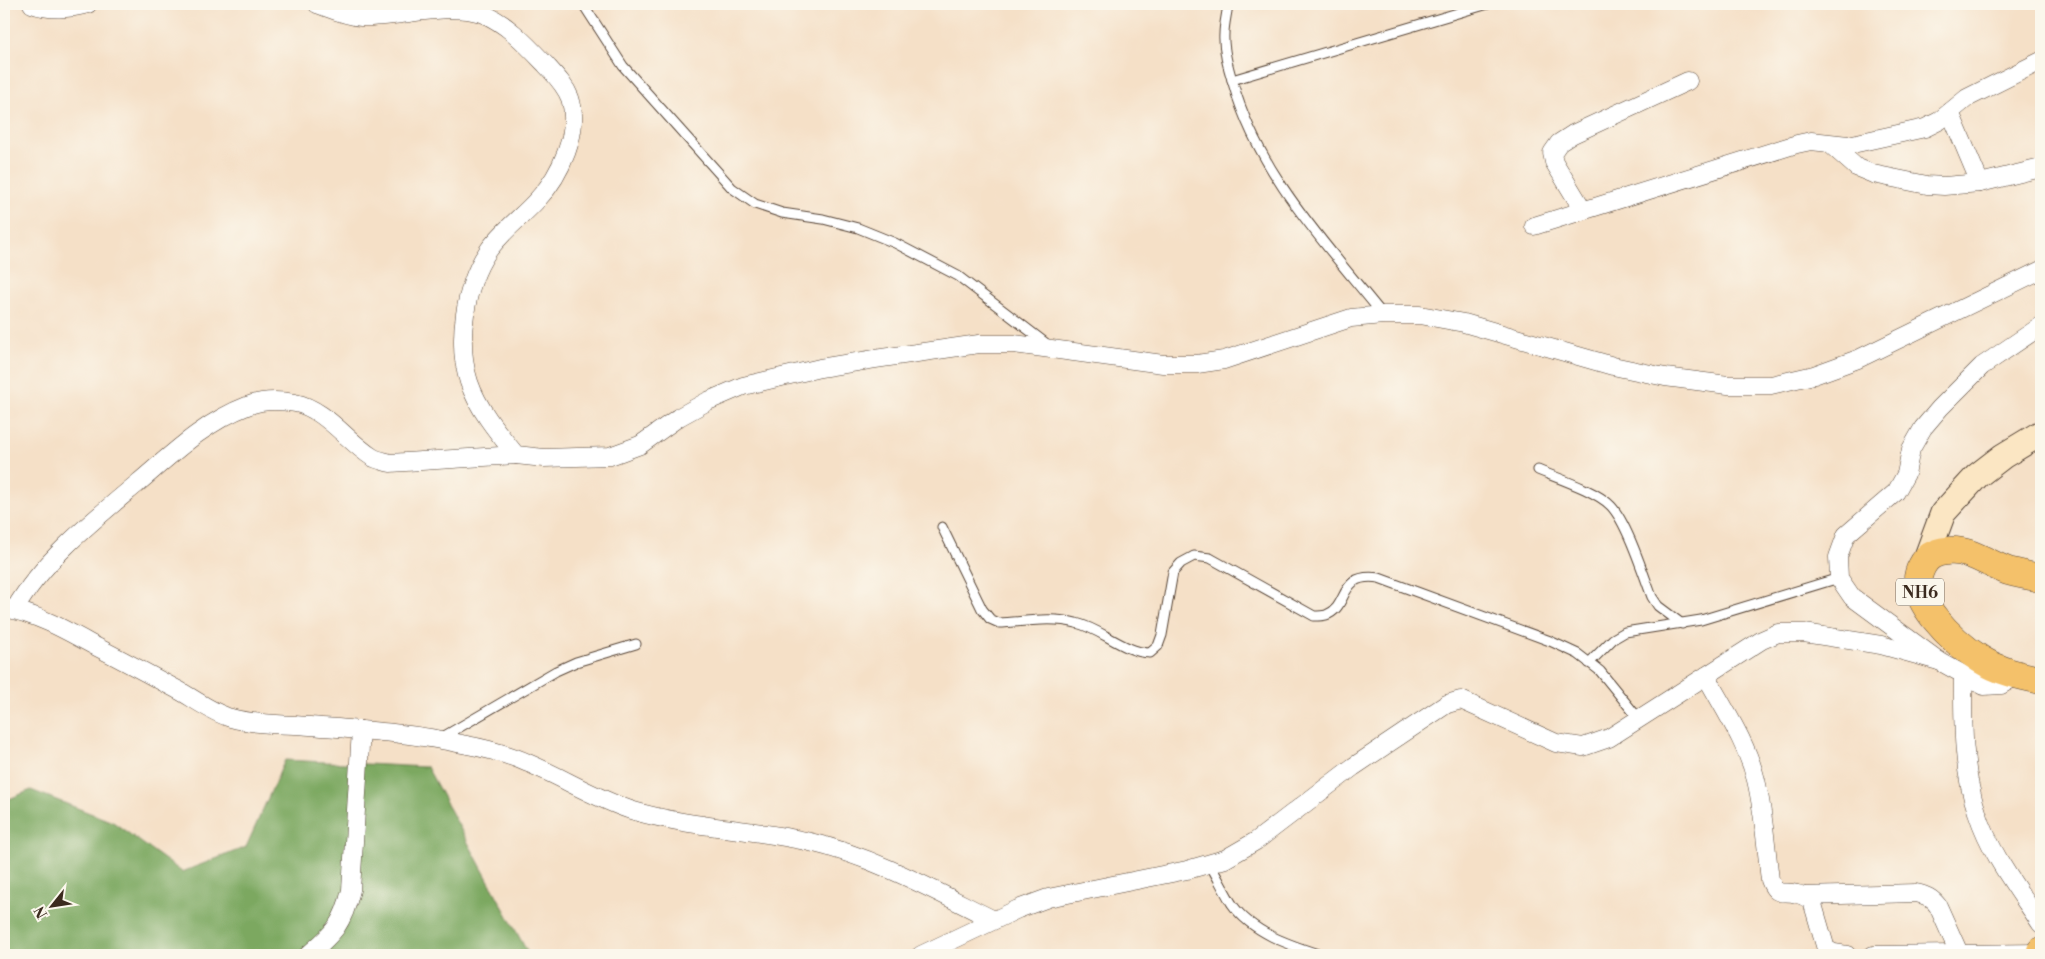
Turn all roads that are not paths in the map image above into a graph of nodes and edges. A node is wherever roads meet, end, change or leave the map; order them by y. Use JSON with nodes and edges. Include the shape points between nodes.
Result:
{"nodes":[{"id":1,"x":32,"y":4,"type":"edge"},
{"id":2,"x":88,"y":4,"type":"edge"},
{"id":3,"x":317,"y":4,"type":"edge"},
{"id":4,"x":583,"y":4,"type":"edge"},
{"id":5,"x":1228,"y":4,"type":"edge"},
{"id":6,"x":1488,"y":4,"type":"edge"},
{"id":7,"x":2041,"y":61,"type":"edge"},
{"id":8,"x":1232,"y":80,"type":"junction"},
{"id":9,"x":1688,"y":82,"type":"dead end"},
{"id":10,"x":1950,"y":112,"type":"junction"},
{"id":11,"x":1830,"y":144,"type":"junction"},
{"id":12,"x":2041,"y":168,"type":"edge"},
{"id":13,"x":1980,"y":183,"type":"junction"},
{"id":14,"x":1582,"y":210,"type":"junction"},
{"id":15,"x":1534,"y":226,"type":"dead end"},
{"id":16,"x":2041,"y":270,"type":"edge"},
{"id":17,"x":1383,"y":315,"type":"junction"},
{"id":18,"x":2041,"y":326,"type":"edge"},
{"id":19,"x":1053,"y":349,"type":"junction"},
{"id":20,"x":2041,"y":433,"type":"edge"},
{"id":21,"x":516,"y":454,"type":"junction"},
{"id":22,"x":1538,"y":470,"type":"dead end"},
{"id":23,"x":942,"y":527,"type":"dead end"},
{"id":24,"x":1926,"y":559,"type":"junction"},
{"id":25,"x":1839,"y":578,"type":"junction"},
{"id":26,"x":2041,"y":578,"type":"edge"},
{"id":27,"x":9,"y":608,"type":"edge"},
{"id":28,"x":1682,"y":624,"type":"junction"},
{"id":29,"x":636,"y":644,"type":"dead end"},
{"id":30,"x":1940,"y":661,"type":"junction"},
{"id":31,"x":1589,"y":663,"type":"junction"},
{"id":32,"x":1964,"y":675,"type":"junction"},
{"id":33,"x":1706,"y":676,"type":"junction"},
{"id":34,"x":2028,"y":678,"type":"edge"},
{"id":35,"x":1639,"y":719,"type":"junction"},
{"id":36,"x":361,"y":730,"type":"junction"},
{"id":37,"x":439,"y":739,"type":"junction"},
{"id":38,"x":1209,"y":863,"type":"junction"},
{"id":39,"x":1804,"y":896,"type":"junction"},
{"id":40,"x":994,"y":920,"type":"junction"},
{"id":41,"x":2041,"y":924,"type":"edge"},
{"id":42,"x":1309,"y":953,"type":"edge"},
{"id":43,"x":2041,"y":953,"type":"edge"},
{"id":44,"x":1959,"y":954,"type":"junction"},
{"id":45,"x":308,"y":955,"type":"edge"},
{"id":46,"x":921,"y":955,"type":"edge"},
{"id":47,"x":1322,"y":955,"type":"edge"},
{"id":48,"x":1847,"y":955,"type":"edge"},
{"id":49,"x":1873,"y":955,"type":"edge"}],
"edges":[{"from":1,"to":2,"type":"street","via":[[59,9]]},
{"from":3,"to":21,"type":"street","via":[[359,17],[464,10],[481,13],[501,24],[533,51],[563,85],[570,100],[572,133],[552,182],[489,250],[472,282],[464,319],[464,354],[469,381],[480,407]]},
{"from":4,"to":19,"type":"lane","via":[[622,66],[732,188],[756,204],[782,213],[858,228],[895,243],[958,276]]},
{"from":5,"to":8,"type":"lane","via":[[1224,34]]},
{"from":6,"to":8,"type":"lane"},
{"from":7,"to":10,"type":"street","via":[[1967,98]]},
{"from":8,"to":17,"type":"lane","via":[[1254,140],[1268,166],[1306,220]]},
{"from":9,"to":14,"type":"street","via":[[1559,143],[1552,153],[1554,162]]},
{"from":10,"to":11,"type":"street","via":[[1925,128],[1848,144]]},
{"from":10,"to":13,"type":"street"},
{"from":11,"to":13,"type":"street","via":[[1856,167],[1873,174],[1927,185]]},
{"from":11,"to":14,"type":"street","via":[[1797,144]]},
{"from":12,"to":13,"type":"street"},
{"from":14,"to":15,"type":"street"},
{"from":16,"to":17,"type":"street","via":[[1858,359],[1771,386],[1728,386],[1664,377],[1613,366],[1464,323],[1420,315]]},
{"from":17,"to":19,"type":"street","via":[[1351,318],[1252,352],[1197,364],[1163,364]]},
{"from":18,"to":25,"type":"street","via":[[1982,366],[1923,428],[1911,449],[1906,474],[1896,492],[1846,535],[1838,557]]},
{"from":19,"to":21,"type":"street","via":[[979,344],[820,368],[743,386],[679,417],[640,445],[610,456],[544,458]]},
{"from":20,"to":24,"type":"street","via":[[1977,476],[1943,513]]},
{"from":21,"to":27,"type":"street","via":[[390,463],[373,458],[322,416],[298,403],[274,400],[247,406],[184,443],[48,564]]},
{"from":22,"to":28,"type":"lane","via":[[1610,505],[1622,524],[1652,597],[1658,606]]},
{"from":23,"to":31,"type":"lane","via":[[982,609],[990,619],[999,623],[1057,619],[1093,628],[1137,652],[1150,653],[1158,646],[1162,634],[1173,572],[1194,556],[1210,558],[1314,616],[1327,615],[1336,607],[1351,583],[1366,576],[1379,578],[1550,641]]},
{"from":24,"to":26,"type":"highway","number":"NH6","via":[[1947,550],[1960,551],[2007,570]]},
{"from":24,"to":34,"type":"highway","number":"NH6","via":[[1919,570],[1922,597],[1946,631],[1981,659]]},
{"from":25,"to":28,"type":"lane"},
{"from":25,"to":30,"type":"street","via":[[1852,597]]},
{"from":27,"to":36,"type":"street","via":[[75,635],[231,718]]},
{"from":28,"to":31,"type":"lane","via":[[1626,632],[1613,639]]},
{"from":29,"to":37,"type":"lane","via":[[556,671]]},
{"from":30,"to":32,"type":"street"},
{"from":30,"to":33,"type":"street","via":[[1881,645],[1804,633],[1778,633]]},
{"from":31,"to":35,"type":"lane","via":[[1600,671]]},
{"from":32,"to":34,"type":"street","via":[[1984,686]]},
{"from":32,"to":41,"type":"street","via":[[1968,775],[1976,811],[2003,868]]},
{"from":33,"to":35,"type":"street"},
{"from":33,"to":39,"type":"street","via":[[1744,747],[1756,779],[1770,880],[1780,893]]},
{"from":35,"to":38,"type":"street","via":[[1609,738],[1584,747],[1556,743],[1461,700],[1447,704],[1354,767],[1256,841]]},
{"from":36,"to":37,"type":"street"},
{"from":36,"to":45,"type":"street","via":[[349,899],[340,924]]},
{"from":37,"to":40,"type":"street","via":[[527,762],[584,791],[634,811],[682,824],[765,833],[844,850]]},
{"from":38,"to":40,"type":"street","via":[[1048,898]]},
{"from":38,"to":42,"type":"lane","via":[[1233,905],[1251,922],[1272,937]]},
{"from":39,"to":44,"type":"street","via":[[1926,895],[1938,906]]},
{"from":39,"to":48,"type":"street","via":[[1812,901],[1826,949]]},
{"from":40,"to":46,"type":"street"},
{"from":42,"to":47,"type":"lane"},
{"from":43,"to":44,"type":"street"},
{"from":44,"to":49,"type":"street"}]}
